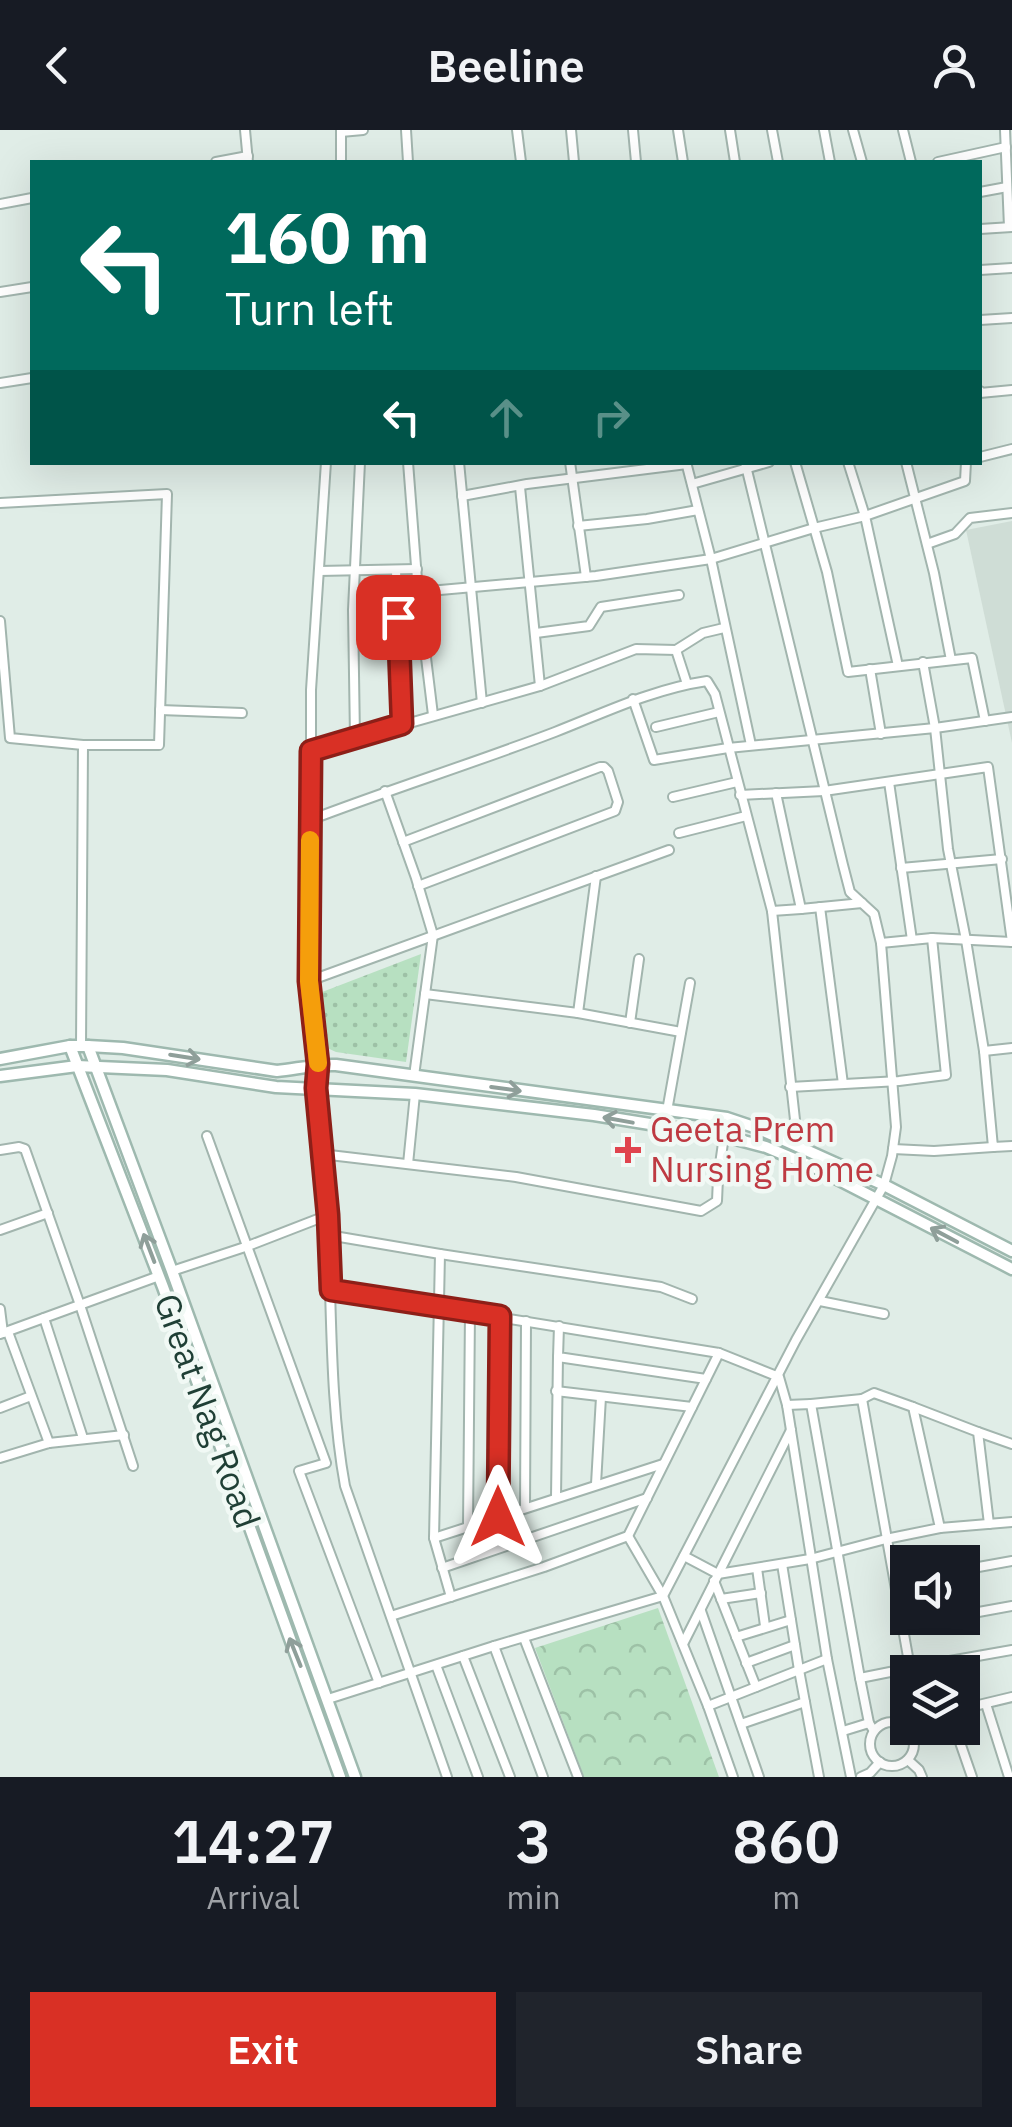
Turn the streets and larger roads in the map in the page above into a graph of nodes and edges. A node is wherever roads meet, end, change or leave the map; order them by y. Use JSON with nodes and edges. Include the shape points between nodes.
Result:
{"nodes":[{"id":1,"x":246,"y":130,"type":"edge"},
{"id":2,"x":362,"y":130,"type":"edge"},
{"id":3,"x":406,"y":130,"type":"edge"},
{"id":4,"x":516,"y":130,"type":"edge"},
{"id":5,"x":572,"y":130,"type":"edge"},
{"id":6,"x":636,"y":130,"type":"edge"},
{"id":7,"x":678,"y":130,"type":"edge"},
{"id":8,"x":730,"y":130,"type":"edge"},
{"id":9,"x":772,"y":130,"type":"edge"},
{"id":10,"x":824,"y":130,"type":"edge"},
{"id":11,"x":853,"y":130,"type":"edge"},
{"id":12,"x":904,"y":130,"type":"edge"},
{"id":13,"x":1005,"y":130,"type":"edge"},
{"id":14,"x":341,"y":131,"type":"edge"},
{"id":15,"x":1006,"y":147,"type":"junction"},
{"id":16,"x":248,"y":159,"type":"edge"},
{"id":17,"x":341,"y":160,"type":"edge"},
{"id":18,"x":408,"y":160,"type":"edge"},
{"id":19,"x":521,"y":160,"type":"edge"},
{"id":20,"x":574,"y":160,"type":"edge"},
{"id":21,"x":636,"y":160,"type":"edge"},
{"id":22,"x":684,"y":160,"type":"edge"},
{"id":23,"x":735,"y":160,"type":"edge"},
{"id":24,"x":778,"y":160,"type":"edge"},
{"id":25,"x":830,"y":160,"type":"edge"},
{"id":26,"x":861,"y":160,"type":"edge"},
{"id":27,"x":911,"y":160,"type":"edge"},
{"id":28,"x":947,"y":160,"type":"edge"},
{"id":29,"x":1007,"y":187,"type":"junction"},
{"id":30,"x":982,"y":192,"type":"edge"},
{"id":31,"x":30,"y":198,"type":"edge"},
{"id":32,"x":0,"y":204,"type":"edge"},
{"id":33,"x":1010,"y":227,"type":"edge"},
{"id":34,"x":982,"y":229,"type":"edge"},
{"id":35,"x":1012,"y":268,"type":"edge"},
{"id":36,"x":982,"y":270,"type":"edge"},
{"id":37,"x":30,"y":287,"type":"edge"},
{"id":38,"x":0,"y":292,"type":"edge"},
{"id":39,"x":1012,"y":318,"type":"edge"},
{"id":40,"x":982,"y":320,"type":"edge"},
{"id":41,"x":30,"y":378,"type":"edge"},
{"id":42,"x":0,"y":383,"type":"edge"},
{"id":43,"x":1012,"y":390,"type":"edge"},
{"id":44,"x":982,"y":392,"type":"edge"},
{"id":45,"x":1012,"y":449,"type":"edge"},
{"id":46,"x":982,"y":456,"type":"edge"},
{"id":47,"x":326,"y":465,"type":"edge"},
{"id":48,"x":360,"y":465,"type":"edge"},
{"id":49,"x":408,"y":465,"type":"edge"},
{"id":50,"x":459,"y":465,"type":"edge"},
{"id":51,"x":570,"y":465,"type":"edge"},
{"id":52,"x":672,"y":465,"type":"edge"},
{"id":53,"x":687,"y":465,"type":"edge"},
{"id":54,"x":795,"y":465,"type":"edge"},
{"id":55,"x":849,"y":465,"type":"edge"},
{"id":56,"x":907,"y":465,"type":"edge"},
{"id":57,"x":960,"y":465,"type":"edge"},
{"id":58,"x":966,"y":465,"type":"edge"},
{"id":59,"x":746,"y":466,"type":"edge"},
{"id":60,"x":571,"y":479,"type":"junction"},
{"id":61,"x":964,"y":481,"type":"junction"},
{"id":62,"x":692,"y":484,"type":"junction"},
{"id":63,"x":520,"y":487,"type":"junction"},
{"id":64,"x":462,"y":496,"type":"junction"},
{"id":65,"x":916,"y":499,"type":"junction"},
{"id":66,"x":0,"y":502,"type":"edge"},
{"id":67,"x":698,"y":510,"type":"junction"},
{"id":68,"x":1012,"y":513,"type":"edge"},
{"id":69,"x":865,"y":516,"type":"junction"},
{"id":70,"x":578,"y":526,"type":"junction"},
{"id":71,"x":814,"y":528,"type":"junction"},
{"id":72,"x":764,"y":543,"type":"junction"},
{"id":73,"x":927,"y":544,"type":"junction"},
{"id":74,"x":711,"y":559,"type":"junction"},
{"id":75,"x":417,"y":569,"type":"junction"},
{"id":76,"x":354,"y":570,"type":"junction"},
{"id":77,"x":396,"y":570,"type":"junction"},
{"id":78,"x":319,"y":571,"type":"junction"},
{"id":79,"x":586,"y":577,"type":"junction"},
{"id":80,"x":530,"y":582,"type":"junction"},
{"id":81,"x":471,"y":588,"type":"junction"},
{"id":82,"x":418,"y":592,"type":"junction"},
{"id":83,"x":679,"y":595,"type":"dead end"},
{"id":84,"x":0,"y":621,"type":"edge"},
{"id":85,"x":724,"y":628,"type":"junction"},
{"id":86,"x":536,"y":633,"type":"junction"},
{"id":87,"x":676,"y":650,"type":"junction"},
{"id":88,"x":950,"y":660,"type":"junction"},
{"id":89,"x":923,"y":662,"type":"junction"},
{"id":90,"x":898,"y":666,"type":"junction"},
{"id":91,"x":870,"y":670,"type":"junction"},
{"id":92,"x":688,"y":684,"type":"junction"},
{"id":93,"x":540,"y":686,"type":"junction"},
{"id":94,"x":738,"y":688,"type":"junction"},
{"id":95,"x":714,"y":692,"type":"junction"},
{"id":96,"x":634,"y":699,"type":"junction"},
{"id":97,"x":482,"y":702,"type":"junction"},
{"id":98,"x":160,"y":710,"type":"junction"},
{"id":99,"x":718,"y":712,"type":"junction"},
{"id":100,"x":242,"y":713,"type":"dead end"},
{"id":101,"x":433,"y":716,"type":"junction"},
{"id":102,"x":1012,"y":718,"type":"edge"},
{"id":103,"x":986,"y":721,"type":"junction"},
{"id":104,"x":402,"y":724,"type":"junction"},
{"id":105,"x":656,"y":727,"type":"dead end"},
{"id":106,"x":935,"y":728,"type":"junction"},
{"id":107,"x":881,"y":734,"type":"junction"},
{"id":108,"x":355,"y":738,"type":"junction"},
{"id":109,"x":812,"y":740,"type":"junction"},
{"id":110,"x":750,"y":745,"type":"junction"},
{"id":111,"x":82,"y":746,"type":"junction"},
{"id":112,"x":728,"y":748,"type":"junction"},
{"id":113,"x":311,"y":751,"type":"junction"},
{"id":114,"x":938,"y":776,"type":"junction"},
{"id":115,"x":737,"y":782,"type":"junction"},
{"id":116,"x":889,"y":782,"type":"junction"},
{"id":117,"x":385,"y":791,"type":"junction"},
{"id":118,"x":824,"y":791,"type":"junction"},
{"id":119,"x":776,"y":793,"type":"junction"},
{"id":120,"x":740,"y":795,"type":"junction"},
{"id":121,"x":673,"y":796,"type":"dead end"},
{"id":122,"x":746,"y":816,"type":"junction"},
{"id":123,"x":310,"y":820,"type":"junction"},
{"id":124,"x":680,"y":834,"type":"dead end"},
{"id":125,"x":403,"y":842,"type":"junction"},
{"id":126,"x":669,"y":850,"type":"dead end"},
{"id":127,"x":1002,"y":859,"type":"junction"},
{"id":128,"x":951,"y":865,"type":"junction"},
{"id":129,"x":901,"y":868,"type":"junction"},
{"id":130,"x":596,"y":876,"type":"junction"},
{"id":131,"x":418,"y":886,"type":"junction"},
{"id":132,"x":862,"y":902,"type":"junction"},
{"id":133,"x":820,"y":907,"type":"junction"},
{"id":134,"x":801,"y":909,"type":"junction"},
{"id":135,"x":772,"y":911,"type":"junction"},
{"id":136,"x":433,"y":936,"type":"junction"},
{"id":137,"x":932,"y":938,"type":"junction"},
{"id":138,"x":912,"y":940,"type":"junction"},
{"id":139,"x":966,"y":940,"type":"junction"},
{"id":140,"x":1012,"y":942,"type":"edge"},
{"id":141,"x":882,"y":943,"type":"junction"},
{"id":142,"x":639,"y":960,"type":"dead end"},
{"id":143,"x":309,"y":981,"type":"junction"},
{"id":144,"x":690,"y":983,"type":"dead end"},
{"id":145,"x":424,"y":994,"type":"junction"},
{"id":146,"x":578,"y":1013,"type":"junction"},
{"id":147,"x":630,"y":1023,"type":"junction"},
{"id":148,"x":681,"y":1032,"type":"junction"},
{"id":149,"x":80,"y":1046,"type":"junction"},
{"id":150,"x":1012,"y":1048,"type":"edge"},
{"id":151,"x":984,"y":1051,"type":"junction"},
{"id":152,"x":0,"y":1059,"type":"edge"},
{"id":153,"x":318,"y":1064,"type":"junction"},
{"id":154,"x":76,"y":1066,"type":"junction"},
{"id":155,"x":94,"y":1066,"type":"junction"},
{"id":156,"x":0,"y":1076,"type":"edge"},
{"id":157,"x":414,"y":1076,"type":"junction"},
{"id":158,"x":894,"y":1082,"type":"junction"},
{"id":159,"x":843,"y":1084,"type":"junction"},
{"id":160,"x":790,"y":1087,"type":"junction"},
{"id":161,"x":316,"y":1088,"type":"junction"},
{"id":162,"x":415,"y":1094,"type":"junction"},
{"id":163,"x":668,"y":1111,"type":"junction"},
{"id":164,"x":207,"y":1136,"type":"dead end"},
{"id":165,"x":724,"y":1136,"type":"junction"},
{"id":166,"x":1012,"y":1146,"type":"edge"},
{"id":167,"x":798,"y":1147,"type":"junction"},
{"id":168,"x":994,"y":1147,"type":"junction"},
{"id":169,"x":893,"y":1149,"type":"junction"},
{"id":170,"x":0,"y":1150,"type":"edge"},
{"id":171,"x":321,"y":1154,"type":"junction"},
{"id":172,"x":408,"y":1164,"type":"junction"},
{"id":173,"x":884,"y":1184,"type":"junction"},
{"id":174,"x":876,"y":1198,"type":"junction"},
{"id":175,"x":48,"y":1213,"type":"junction"},
{"id":176,"x":328,"y":1215,"type":"junction"},
{"id":177,"x":0,"y":1230,"type":"edge"},
{"id":178,"x":328,"y":1235,"type":"junction"},
{"id":179,"x":248,"y":1246,"type":"junction"},
{"id":180,"x":1012,"y":1251,"type":"edge"},
{"id":181,"x":440,"y":1254,"type":"junction"},
{"id":182,"x":1012,"y":1270,"type":"edge"},
{"id":183,"x":172,"y":1271,"type":"junction"},
{"id":184,"x":159,"y":1276,"type":"junction"},
{"id":185,"x":331,"y":1290,"type":"junction"},
{"id":186,"x":692,"y":1299,"type":"dead end"},
{"id":187,"x":820,"y":1301,"type":"junction"},
{"id":188,"x":80,"y":1304,"type":"junction"},
{"id":189,"x":438,"y":1306,"type":"junction"},
{"id":190,"x":0,"y":1309,"type":"edge"},
{"id":191,"x":470,"y":1311,"type":"junction"},
{"id":192,"x":884,"y":1314,"type":"dead end"},
{"id":193,"x":500,"y":1316,"type":"junction"},
{"id":194,"x":44,"y":1318,"type":"junction"},
{"id":195,"x":526,"y":1321,"type":"junction"},
{"id":196,"x":559,"y":1326,"type":"junction"},
{"id":197,"x":4,"y":1333,"type":"edge"},
{"id":198,"x":719,"y":1352,"type":"junction"},
{"id":199,"x":558,"y":1357,"type":"junction"},
{"id":200,"x":778,"y":1377,"type":"junction"},
{"id":201,"x":706,"y":1379,"type":"junction"},
{"id":202,"x":556,"y":1391,"type":"junction"},
{"id":203,"x":31,"y":1396,"type":"junction"},
{"id":204,"x":601,"y":1396,"type":"junction"},
{"id":205,"x":862,"y":1399,"type":"junction"},
{"id":206,"x":811,"y":1404,"type":"junction"},
{"id":207,"x":787,"y":1405,"type":"junction"},
{"id":208,"x":692,"y":1407,"type":"junction"},
{"id":209,"x":913,"y":1407,"type":"junction"},
{"id":210,"x":0,"y":1408,"type":"edge"},
{"id":211,"x":792,"y":1430,"type":"junction"},
{"id":212,"x":978,"y":1432,"type":"junction"},
{"id":213,"x":124,"y":1435,"type":"junction"},
{"id":214,"x":83,"y":1438,"type":"junction"},
{"id":215,"x":49,"y":1443,"type":"junction"},
{"id":216,"x":1012,"y":1444,"type":"edge"},
{"id":217,"x":0,"y":1458,"type":"edge"},
{"id":218,"x":340,"y":1459,"type":"junction"},
{"id":219,"x":326,"y":1463,"type":"junction"},
{"id":220,"x":664,"y":1464,"type":"junction"},
{"id":221,"x":133,"y":1466,"type":"dead end"},
{"id":222,"x":596,"y":1484,"type":"junction"},
{"id":223,"x":556,"y":1497,"type":"junction"},
{"id":224,"x":647,"y":1498,"type":"junction"},
{"id":225,"x":526,"y":1508,"type":"junction"},
{"id":226,"x":498,"y":1517,"type":"junction"},
{"id":227,"x":1012,"y":1522,"type":"edge"},
{"id":228,"x":989,"y":1524,"type":"junction"},
{"id":229,"x":468,"y":1527,"type":"junction"},
{"id":230,"x":940,"y":1528,"type":"junction"},
{"id":231,"x":628,"y":1536,"type":"junction"},
{"id":232,"x":434,"y":1538,"type":"junction"},
{"id":233,"x":886,"y":1538,"type":"junction"},
{"id":234,"x":837,"y":1551,"type":"junction"},
{"id":235,"x":684,"y":1556,"type":"junction"},
{"id":236,"x":890,"y":1556,"type":"edge"},
{"id":237,"x":810,"y":1559,"type":"junction"},
{"id":238,"x":1012,"y":1561,"type":"edge"},
{"id":239,"x":782,"y":1564,"type":"junction"},
{"id":240,"x":980,"y":1567,"type":"edge"},
{"id":241,"x":442,"y":1568,"type":"junction"},
{"id":242,"x":756,"y":1568,"type":"junction"},
{"id":243,"x":716,"y":1578,"type":"junction"},
{"id":244,"x":760,"y":1593,"type":"junction"},
{"id":245,"x":662,"y":1596,"type":"junction"},
{"id":246,"x":450,"y":1598,"type":"junction"},
{"id":247,"x":721,"y":1600,"type":"junction"},
{"id":248,"x":1012,"y":1606,"type":"edge"},
{"id":249,"x":700,"y":1610,"type":"junction"},
{"id":250,"x":980,"y":1612,"type":"edge"},
{"id":251,"x":391,"y":1616,"type":"junction"},
{"id":252,"x":791,"y":1620,"type":"junction"},
{"id":253,"x":765,"y":1626,"type":"junction"},
{"id":254,"x":736,"y":1637,"type":"junction"},
{"id":255,"x":524,"y":1638,"type":"junction"},
{"id":256,"x":683,"y":1644,"type":"junction"},
{"id":257,"x":794,"y":1645,"type":"junction"},
{"id":258,"x":494,"y":1646,"type":"junction"},
{"id":259,"x":1012,"y":1650,"type":"edge"},
{"id":260,"x":463,"y":1656,"type":"junction"},
{"id":261,"x":980,"y":1656,"type":"edge"},
{"id":262,"x":827,"y":1659,"type":"junction"},
{"id":263,"x":746,"y":1663,"type":"junction"},
{"id":264,"x":436,"y":1665,"type":"junction"},
{"id":265,"x":798,"y":1670,"type":"junction"},
{"id":266,"x":890,"y":1672,"type":"edge"},
{"id":267,"x":410,"y":1673,"type":"junction"},
{"id":268,"x":860,"y":1678,"type":"junction"},
{"id":269,"x":379,"y":1682,"type":"junction"},
{"id":270,"x":756,"y":1687,"type":"junction"},
{"id":271,"x":732,"y":1696,"type":"junction"},
{"id":272,"x":1012,"y":1697,"type":"edge"},
{"id":273,"x":328,"y":1699,"type":"junction"},
{"id":274,"x":805,"y":1702,"type":"junction"},
{"id":275,"x":315,"y":1703,"type":"junction"},
{"id":276,"x":986,"y":1704,"type":"junction"},
{"id":277,"x":980,"y":1705,"type":"edge"},
{"id":278,"x":708,"y":1706,"type":"junction"},
{"id":279,"x":890,"y":1722,"type":"edge"},
{"id":280,"x":741,"y":1724,"type":"junction"},
{"id":281,"x":871,"y":1727,"type":"junction"},
{"id":282,"x":842,"y":1731,"type":"junction"},
{"id":283,"x":914,"y":1745,"type":"edge"},
{"id":284,"x":962,"y":1745,"type":"edge"},
{"id":285,"x":908,"y":1760,"type":"junction"},
{"id":286,"x":880,"y":1762,"type":"junction"},
{"id":287,"x":340,"y":1777,"type":"edge"},
{"id":288,"x":355,"y":1777,"type":"edge"},
{"id":289,"x":447,"y":1777,"type":"edge"},
{"id":290,"x":478,"y":1777,"type":"edge"},
{"id":291,"x":510,"y":1777,"type":"edge"},
{"id":292,"x":543,"y":1777,"type":"edge"},
{"id":293,"x":578,"y":1777,"type":"edge"},
{"id":294,"x":733,"y":1777,"type":"edge"},
{"id":295,"x":759,"y":1777,"type":"edge"},
{"id":296,"x":819,"y":1777,"type":"edge"},
{"id":297,"x":851,"y":1777,"type":"edge"},
{"id":298,"x":861,"y":1777,"type":"edge"},
{"id":299,"x":922,"y":1777,"type":"edge"},
{"id":300,"x":972,"y":1777,"type":"edge"},
{"id":301,"x":1009,"y":1777,"type":"edge"}],
"edges":[{"from":1,"to":16,"type":"street"},
{"from":2,"to":14,"type":"street"},
{"from":3,"to":18,"type":"street"},
{"from":4,"to":19,"type":"street"},
{"from":5,"to":20,"type":"street"},
{"from":6,"to":21,"type":"street"},
{"from":7,"to":22,"type":"street"},
{"from":8,"to":23,"type":"street"},
{"from":9,"to":24,"type":"street"},
{"from":10,"to":25,"type":"street"},
{"from":11,"to":26,"type":"street"},
{"from":12,"to":27,"type":"street"},
{"from":13,"to":15,"type":"street"},
{"from":14,"to":17,"type":"street"},
{"from":15,"to":28,"type":"street"},
{"from":15,"to":29,"type":"street"},
{"from":29,"to":30,"type":"street"},
{"from":29,"to":33,"type":"street"},
{"from":31,"to":32,"type":"street"},
{"from":33,"to":34,"type":"street"},
{"from":35,"to":36,"type":"street"},
{"from":37,"to":38,"type":"street"},
{"from":39,"to":40,"type":"street"},
{"from":41,"to":42,"type":"street"},
{"from":43,"to":44,"type":"street"},
{"from":45,"to":46,"type":"street"},
{"from":47,"to":78,"type":"street"},
{"from":48,"to":76,"type":"street"},
{"from":49,"to":75,"type":"street"},
{"from":50,"to":64,"type":"street"},
{"from":51,"to":60,"type":"street"},
{"from":52,"to":60,"type":"street"},
{"from":53,"to":62,"type":"street"},
{"from":54,"to":71,"type":"street"},
{"from":55,"to":69,"type":"street"},
{"from":56,"to":65,"type":"street"},
{"from":57,"to":61,"type":"street"},
{"from":58,"to":61,"type":"street"},
{"from":59,"to":62,"type":"street"},
{"from":59,"to":72,"type":"street"},
{"from":60,"to":63,"type":"street"},
{"from":60,"to":70,"type":"street"},
{"from":61,"to":65,"type":"street"},
{"from":62,"to":67,"type":"street"},
{"from":63,"to":64,"type":"street"},
{"from":63,"to":80,"type":"street"},
{"from":64,"to":81,"type":"street"},
{"from":65,"to":69,"type":"street"},
{"from":65,"to":73,"type":"street"},
{"from":66,"to":98,"type":"street","via":[[168,494]]},
{"from":67,"to":70,"type":"street"},
{"from":67,"to":74,"type":"street"},
{"from":68,"to":73,"type":"street","via":[[970,518],[955,534]]},
{"from":69,"to":71,"type":"street"},
{"from":69,"to":90,"type":"street"},
{"from":70,"to":79,"type":"street"},
{"from":71,"to":72,"type":"street"},
{"from":71,"to":91,"type":"street","via":[[848,672]]},
{"from":72,"to":74,"type":"street"},
{"from":72,"to":109,"type":"street"},
{"from":73,"to":88,"type":"street"},
{"from":74,"to":79,"type":"street"},
{"from":74,"to":85,"type":"street"},
{"from":75,"to":77,"type":"street"},
{"from":75,"to":82,"type":"street"},
{"from":76,"to":77,"type":"street"},
{"from":76,"to":78,"type":"street"},
{"from":76,"to":108,"type":"street"},
{"from":77,"to":104,"type":"street"},
{"from":78,"to":113,"type":"street"},
{"from":79,"to":80,"type":"street"},
{"from":80,"to":81,"type":"street"},
{"from":80,"to":86,"type":"street"},
{"from":81,"to":82,"type":"street"},
{"from":81,"to":97,"type":"street"},
{"from":82,"to":101,"type":"street"},
{"from":83,"to":86,"type":"street","via":[[601,608],[589,626]]},
{"from":84,"to":111,"type":"street","via":[[10,738]]},
{"from":85,"to":87,"type":"street"},
{"from":85,"to":94,"type":"street"},
{"from":86,"to":93,"type":"street"},
{"from":87,"to":92,"type":"street"},
{"from":87,"to":93,"type":"street","via":[[636,649]]},
{"from":88,"to":89,"type":"street"},
{"from":88,"to":103,"type":"street","via":[[972,658]]},
{"from":89,"to":90,"type":"street"},
{"from":89,"to":106,"type":"street"},
{"from":90,"to":91,"type":"street"},
{"from":91,"to":107,"type":"street"},
{"from":92,"to":95,"type":"street","via":[[708,681]]},
{"from":92,"to":96,"type":"street"},
{"from":93,"to":97,"type":"street"},
{"from":94,"to":95,"type":"street"},
{"from":94,"to":110,"type":"street"},
{"from":95,"to":99,"type":"street"},
{"from":96,"to":112,"type":"street","via":[[654,760]]},
{"from":96,"to":117,"type":"street"},
{"from":97,"to":101,"type":"street"},
{"from":98,"to":100,"type":"street"},
{"from":98,"to":111,"type":"street","via":[[159,745]]},
{"from":99,"to":105,"type":"street"},
{"from":99,"to":112,"type":"street"},
{"from":101,"to":104,"type":"street"},
{"from":102,"to":103,"type":"street"},
{"from":103,"to":106,"type":"street"},
{"from":104,"to":108,"type":"street"},
{"from":106,"to":107,"type":"street"},
{"from":106,"to":114,"type":"street"},
{"from":107,"to":109,"type":"street"},
{"from":108,"to":113,"type":"street"},
{"from":109,"to":110,"type":"street"},
{"from":109,"to":118,"type":"street"},
{"from":110,"to":112,"type":"street"},
{"from":111,"to":149,"type":"street"},
{"from":112,"to":115,"type":"street"},
{"from":113,"to":123,"type":"street"},
{"from":114,"to":116,"type":"street"},
{"from":114,"to":127,"type":"street","via":[[988,768]]},
{"from":114,"to":128,"type":"street"},
{"from":115,"to":120,"type":"street"},
{"from":115,"to":121,"type":"street"},
{"from":116,"to":118,"type":"street"},
{"from":116,"to":129,"type":"street"},
{"from":117,"to":123,"type":"street"},
{"from":117,"to":125,"type":"street"},
{"from":118,"to":119,"type":"street"},
{"from":118,"to":132,"type":"street","via":[[850,892]]},
{"from":119,"to":120,"type":"street"},
{"from":119,"to":134,"type":"street"},
{"from":120,"to":122,"type":"street"},
{"from":122,"to":124,"type":"street"},
{"from":122,"to":135,"type":"street"},
{"from":123,"to":143,"type":"street"},
{"from":125,"to":131,"type":"street"},
{"from":125,"to":131,"type":"street","via":[[600,767],[608,771],[618,802],[614,810]]},
{"from":126,"to":130,"type":"street"},
{"from":127,"to":128,"type":"street"},
{"from":127,"to":140,"type":"street"},
{"from":128,"to":129,"type":"street"},
{"from":128,"to":139,"type":"street"},
{"from":129,"to":138,"type":"street"},
{"from":130,"to":136,"type":"street"},
{"from":130,"to":146,"type":"street"},
{"from":131,"to":136,"type":"street"},
{"from":132,"to":133,"type":"street"},
{"from":132,"to":141,"type":"street","via":[[874,914]]},
{"from":133,"to":134,"type":"street"},
{"from":133,"to":159,"type":"street"},
{"from":134,"to":135,"type":"street"},
{"from":135,"to":160,"type":"street"},
{"from":136,"to":143,"type":"street"},
{"from":136,"to":145,"type":"street"},
{"from":137,"to":138,"type":"street"},
{"from":137,"to":139,"type":"street"},
{"from":137,"to":158,"type":"street","via":[[946,1075]]},
{"from":138,"to":141,"type":"street"},
{"from":139,"to":140,"type":"street"},
{"from":139,"to":151,"type":"street"},
{"from":141,"to":158,"type":"street"},
{"from":142,"to":147,"type":"street"},
{"from":143,"to":153,"type":"street"},
{"from":144,"to":148,"type":"street"},
{"from":145,"to":146,"type":"street"},
{"from":145,"to":157,"type":"street"},
{"from":146,"to":147,"type":"street"},
{"from":147,"to":148,"type":"street"},
{"from":148,"to":163,"type":"street"},
{"from":149,"to":152,"type":"street"},
{"from":149,"to":153,"type":"street","one_way":true,"via":[[277,1071]]},
{"from":149,"to":154,"type":"street","name":"Great Nag Road"},
{"from":149,"to":155,"type":"street","name":"Great Nag Road"},
{"from":150,"to":151,"type":"street"},
{"from":151,"to":168,"type":"street"},
{"from":153,"to":157,"type":"street"},
{"from":153,"to":161,"type":"street"},
{"from":154,"to":155,"type":"street"},
{"from":154,"to":156,"type":"street"},
{"from":184,"to":154,"type":"street","name":"Great Nag Road","one_way":true},
{"from":155,"to":161,"type":"street"},
{"from":155,"to":183,"type":"street","name":"Great Nag Road"},
{"from":157,"to":163,"type":"street","one_way":true},
{"from":158,"to":159,"type":"street"},
{"from":158,"to":169,"type":"street"},
{"from":159,"to":160,"type":"street"},
{"from":160,"to":167,"type":"street"},
{"from":161,"to":162,"type":"street"},
{"from":161,"to":171,"type":"street"},
{"from":165,"to":162,"type":"street","one_way":true},
{"from":162,"to":172,"type":"street"},
{"from":163,"to":167,"type":"street","via":[[728,1118]]},
{"from":164,"to":179,"type":"street"},
{"from":165,"to":172,"type":"street","via":[[716,1201],[701,1210]]},
{"from":165,"to":174,"type":"street","via":[[766,1147]]},
{"from":166,"to":168,"type":"street"},
{"from":167,"to":173,"type":"street"},
{"from":168,"to":169,"type":"street"},
{"from":169,"to":173,"type":"street"},
{"from":170,"to":175,"type":"street","via":[[25,1149]]},
{"from":171,"to":172,"type":"street"},
{"from":171,"to":176,"type":"street"},
{"from":173,"to":174,"type":"street"},
{"from":173,"to":180,"type":"street"},
{"from":182,"to":174,"type":"street","one_way":true},
{"from":174,"to":187,"type":"street"},
{"from":175,"to":177,"type":"street"},
{"from":175,"to":188,"type":"street"},
{"from":176,"to":178,"type":"street"},
{"from":176,"to":179,"type":"street"},
{"from":178,"to":181,"type":"street"},
{"from":178,"to":185,"type":"street"},
{"from":179,"to":183,"type":"street"},
{"from":179,"to":219,"type":"street"},
{"from":181,"to":186,"type":"street","via":[[662,1287]]},
{"from":181,"to":189,"type":"street"},
{"from":183,"to":184,"type":"street"},
{"from":183,"to":273,"type":"street","name":"Great Nag Road"},
{"from":184,"to":188,"type":"street"},
{"from":275,"to":184,"type":"street","name":"Great Nag Road","one_way":true},
{"from":185,"to":189,"type":"street"},
{"from":185,"to":218,"type":"street"},
{"from":187,"to":192,"type":"street"},
{"from":187,"to":200,"type":"street"},
{"from":188,"to":194,"type":"street"},
{"from":188,"to":213,"type":"street"},
{"from":189,"to":191,"type":"street"},
{"from":189,"to":232,"type":"street"},
{"from":190,"to":197,"type":"street"},
{"from":191,"to":193,"type":"street"},
{"from":191,"to":229,"type":"street"},
{"from":193,"to":195,"type":"street"},
{"from":193,"to":226,"type":"street"},
{"from":194,"to":197,"type":"street"},
{"from":194,"to":214,"type":"street"},
{"from":195,"to":196,"type":"street"},
{"from":195,"to":225,"type":"street"},
{"from":196,"to":198,"type":"street"},
{"from":196,"to":199,"type":"street"},
{"from":197,"to":203,"type":"street"},
{"from":198,"to":200,"type":"street"},
{"from":198,"to":201,"type":"street"},
{"from":199,"to":201,"type":"street"},
{"from":199,"to":202,"type":"street"},
{"from":200,"to":207,"type":"street"},
{"from":200,"to":235,"type":"street"},
{"from":201,"to":208,"type":"street"},
{"from":202,"to":204,"type":"street"},
{"from":202,"to":223,"type":"street"},
{"from":203,"to":210,"type":"street"},
{"from":203,"to":215,"type":"street"},
{"from":204,"to":208,"type":"street"},
{"from":204,"to":222,"type":"street"},
{"from":205,"to":206,"type":"street"},
{"from":205,"to":209,"type":"street","via":[[874,1394]]},
{"from":205,"to":233,"type":"street"},
{"from":206,"to":207,"type":"street"},
{"from":206,"to":234,"type":"street"},
{"from":207,"to":211,"type":"street"},
{"from":208,"to":220,"type":"street"},
{"from":209,"to":212,"type":"street"},
{"from":209,"to":230,"type":"street"},
{"from":211,"to":237,"type":"street"},
{"from":211,"to":243,"type":"street"},
{"from":212,"to":216,"type":"street"},
{"from":212,"to":228,"type":"street"},
{"from":213,"to":214,"type":"street"},
{"from":213,"to":221,"type":"street"},
{"from":214,"to":215,"type":"street"},
{"from":215,"to":217,"type":"street"},
{"from":218,"to":219,"type":"street"},
{"from":218,"to":251,"type":"street"},
{"from":219,"to":269,"type":"street","via":[[300,1470]]},
{"from":220,"to":222,"type":"street"},
{"from":220,"to":224,"type":"street"},
{"from":222,"to":223,"type":"street"},
{"from":223,"to":225,"type":"street"},
{"from":224,"to":231,"type":"street"},
{"from":224,"to":241,"type":"street"},
{"from":225,"to":226,"type":"street"},
{"from":226,"to":229,"type":"street"},
{"from":227,"to":228,"type":"street"},
{"from":228,"to":230,"type":"street"},
{"from":229,"to":232,"type":"street"},
{"from":230,"to":233,"type":"street"},
{"from":231,"to":245,"type":"street"},
{"from":231,"to":246,"type":"street"},
{"from":232,"to":241,"type":"street"},
{"from":233,"to":234,"type":"street"},
{"from":233,"to":236,"type":"street"},
{"from":234,"to":237,"type":"street"},
{"from":234,"to":268,"type":"street"},
{"from":235,"to":243,"type":"street"},
{"from":235,"to":245,"type":"street"},
{"from":237,"to":239,"type":"street"},
{"from":237,"to":262,"type":"street"},
{"from":238,"to":240,"type":"street"},
{"from":239,"to":242,"type":"street"},
{"from":239,"to":252,"type":"street"},
{"from":241,"to":246,"type":"street"},
{"from":242,"to":243,"type":"street"},
{"from":242,"to":244,"type":"street"},
{"from":243,"to":247,"type":"street"},
{"from":243,"to":249,"type":"street"},
{"from":244,"to":247,"type":"street"},
{"from":244,"to":253,"type":"street"},
{"from":245,"to":255,"type":"street"},
{"from":245,"to":256,"type":"street"},
{"from":246,"to":251,"type":"street"},
{"from":247,"to":254,"type":"street"},
{"from":248,"to":250,"type":"street"},
{"from":249,"to":256,"type":"street"},
{"from":249,"to":271,"type":"street"},
{"from":251,"to":267,"type":"street"},
{"from":252,"to":253,"type":"street"},
{"from":252,"to":257,"type":"street"},
{"from":253,"to":254,"type":"street"},
{"from":254,"to":263,"type":"street"},
{"from":255,"to":258,"type":"street"},
{"from":255,"to":293,"type":"street"},
{"from":256,"to":278,"type":"street"},
{"from":257,"to":263,"type":"street"},
{"from":257,"to":265,"type":"street"},
{"from":258,"to":260,"type":"street"},
{"from":258,"to":292,"type":"street"},
{"from":259,"to":261,"type":"street"},
{"from":260,"to":264,"type":"street"},
{"from":260,"to":291,"type":"street"},
{"from":262,"to":265,"type":"street"},
{"from":262,"to":282,"type":"street"},
{"from":263,"to":270,"type":"street"},
{"from":264,"to":267,"type":"street"},
{"from":264,"to":290,"type":"street"},
{"from":265,"to":270,"type":"street"},
{"from":265,"to":274,"type":"street"},
{"from":266,"to":268,"type":"street"},
{"from":267,"to":269,"type":"street"},
{"from":267,"to":289,"type":"street"},
{"from":268,"to":281,"type":"street"},
{"from":269,"to":273,"type":"street"},
{"from":270,"to":271,"type":"street"},
{"from":271,"to":278,"type":"street"},
{"from":271,"to":280,"type":"street"},
{"from":272,"to":276,"type":"street"},
{"from":273,"to":275,"type":"street"},
{"from":273,"to":288,"type":"street","name":"Great Nag Road"},
{"from":274,"to":280,"type":"street"},
{"from":274,"to":296,"type":"street"},
{"from":275,"to":287,"type":"street","name":"Great Nag Road"},
{"from":276,"to":277,"type":"street"},
{"from":276,"to":301,"type":"street"},
{"from":278,"to":294,"type":"street"},
{"from":279,"to":281,"type":"street"},
{"from":280,"to":295,"type":"street"},
{"from":281,"to":282,"type":"street"},
{"from":281,"to":286,"type":"street","via":[[871,1749]]},
{"from":282,"to":297,"type":"street"},
{"from":283,"to":285,"type":"street"},
{"from":284,"to":300,"type":"street"},
{"from":285,"to":286,"type":"street"},
{"from":285,"to":299,"type":"street"},
{"from":286,"to":298,"type":"street"}]}
